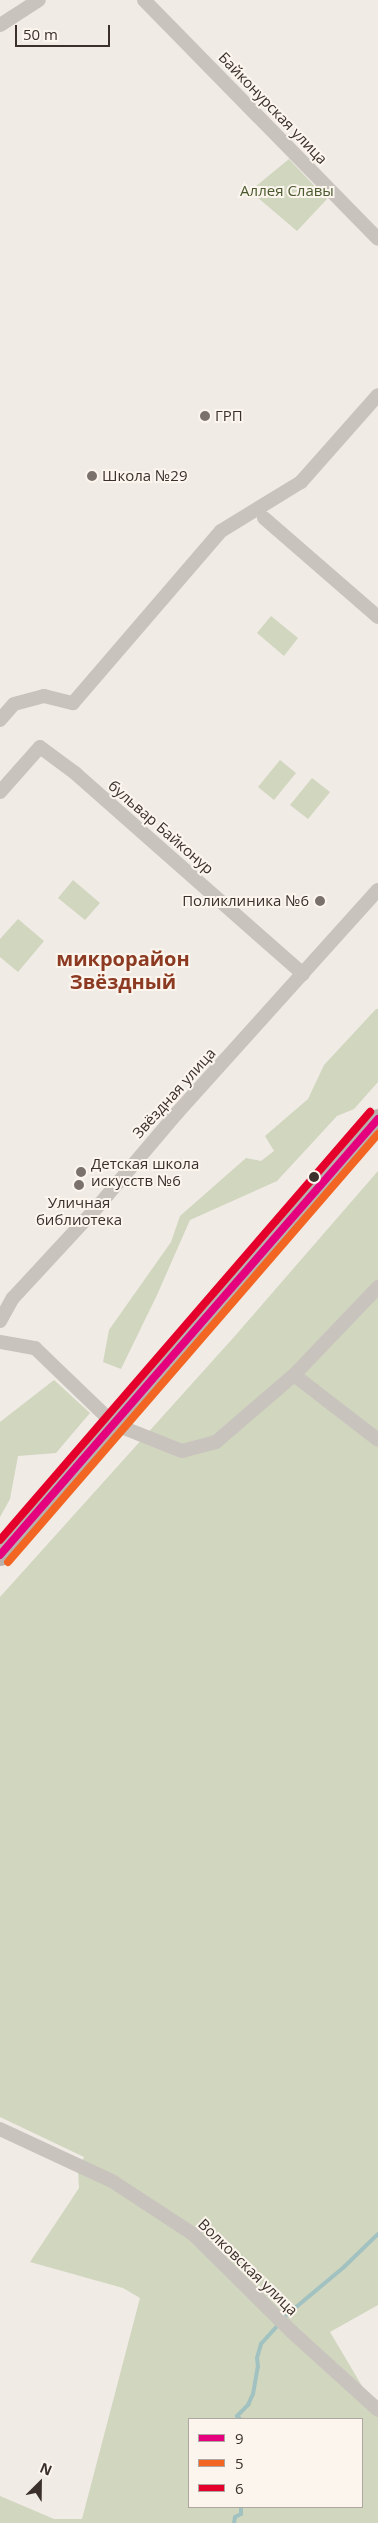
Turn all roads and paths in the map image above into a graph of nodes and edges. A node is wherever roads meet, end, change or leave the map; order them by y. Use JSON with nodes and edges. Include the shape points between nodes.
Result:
{"nodes":[{"id":1,"x":39,"y":0,"type":"edge"},
{"id":2,"x":144,"y":0,"type":"edge"},
{"id":3,"x":0,"y":25,"type":"edge"},
{"id":4,"x":378,"y":239,"type":"edge"},
{"id":5,"x":378,"y":395,"type":"edge"},
{"id":6,"x":264,"y":518,"type":"dead end"},
{"id":7,"x":378,"y":617,"type":"edge"},
{"id":8,"x":0,"y":720,"type":"edge"},
{"id":9,"x":0,"y":792,"type":"edge"},
{"id":10,"x":378,"y":890,"type":"edge"},
{"id":11,"x":303,"y":974,"type":"junction"},
{"id":12,"x":378,"y":1119,"type":"edge"},
{"id":13,"x":378,"y":1287,"type":"edge"},
{"id":14,"x":0,"y":1321,"type":"edge"},
{"id":15,"x":0,"y":1342,"type":"edge"},
{"id":16,"x":294,"y":1376,"type":"junction"},
{"id":17,"x":114,"y":1424,"type":"junction"},
{"id":18,"x":378,"y":1440,"type":"edge"},
{"id":19,"x":0,"y":1555,"type":"edge"},
{"id":20,"x":0,"y":2129,"type":"edge"},
{"id":21,"x":378,"y":2410,"type":"edge"}],
"edges":[{"from":1,"to":3,"type":"street"},
{"from":2,"to":4,"type":"street","name":"Байконурская улица"},
{"from":5,"to":8,"type":"street","via":[[302,482],[221,531],[73,703],[44,696],[14,704]]},
{"from":6,"to":7,"type":"street"},
{"from":9,"to":11,"type":"street","name":"бульвар Байконур","via":[[40,747],[75,773]]},
{"from":10,"to":11,"type":"street","name":"Звёздная улица"},
{"from":11,"to":14,"type":"street","name":"Звёздная улица","via":[[13,1298]]},
{"from":12,"to":17,"type":"main road"},
{"from":13,"to":16,"type":"street"},
{"from":15,"to":17,"type":"street","via":[[34,1348]]},
{"from":16,"to":17,"type":"street","via":[[216,1442],[182,1451]]},
{"from":16,"to":18,"type":"street"},
{"from":17,"to":19,"type":"main road"},
{"from":20,"to":21,"type":"street","name":"Волковская улица","via":[[112,2181],[193,2234],[287,2327]]}]}
